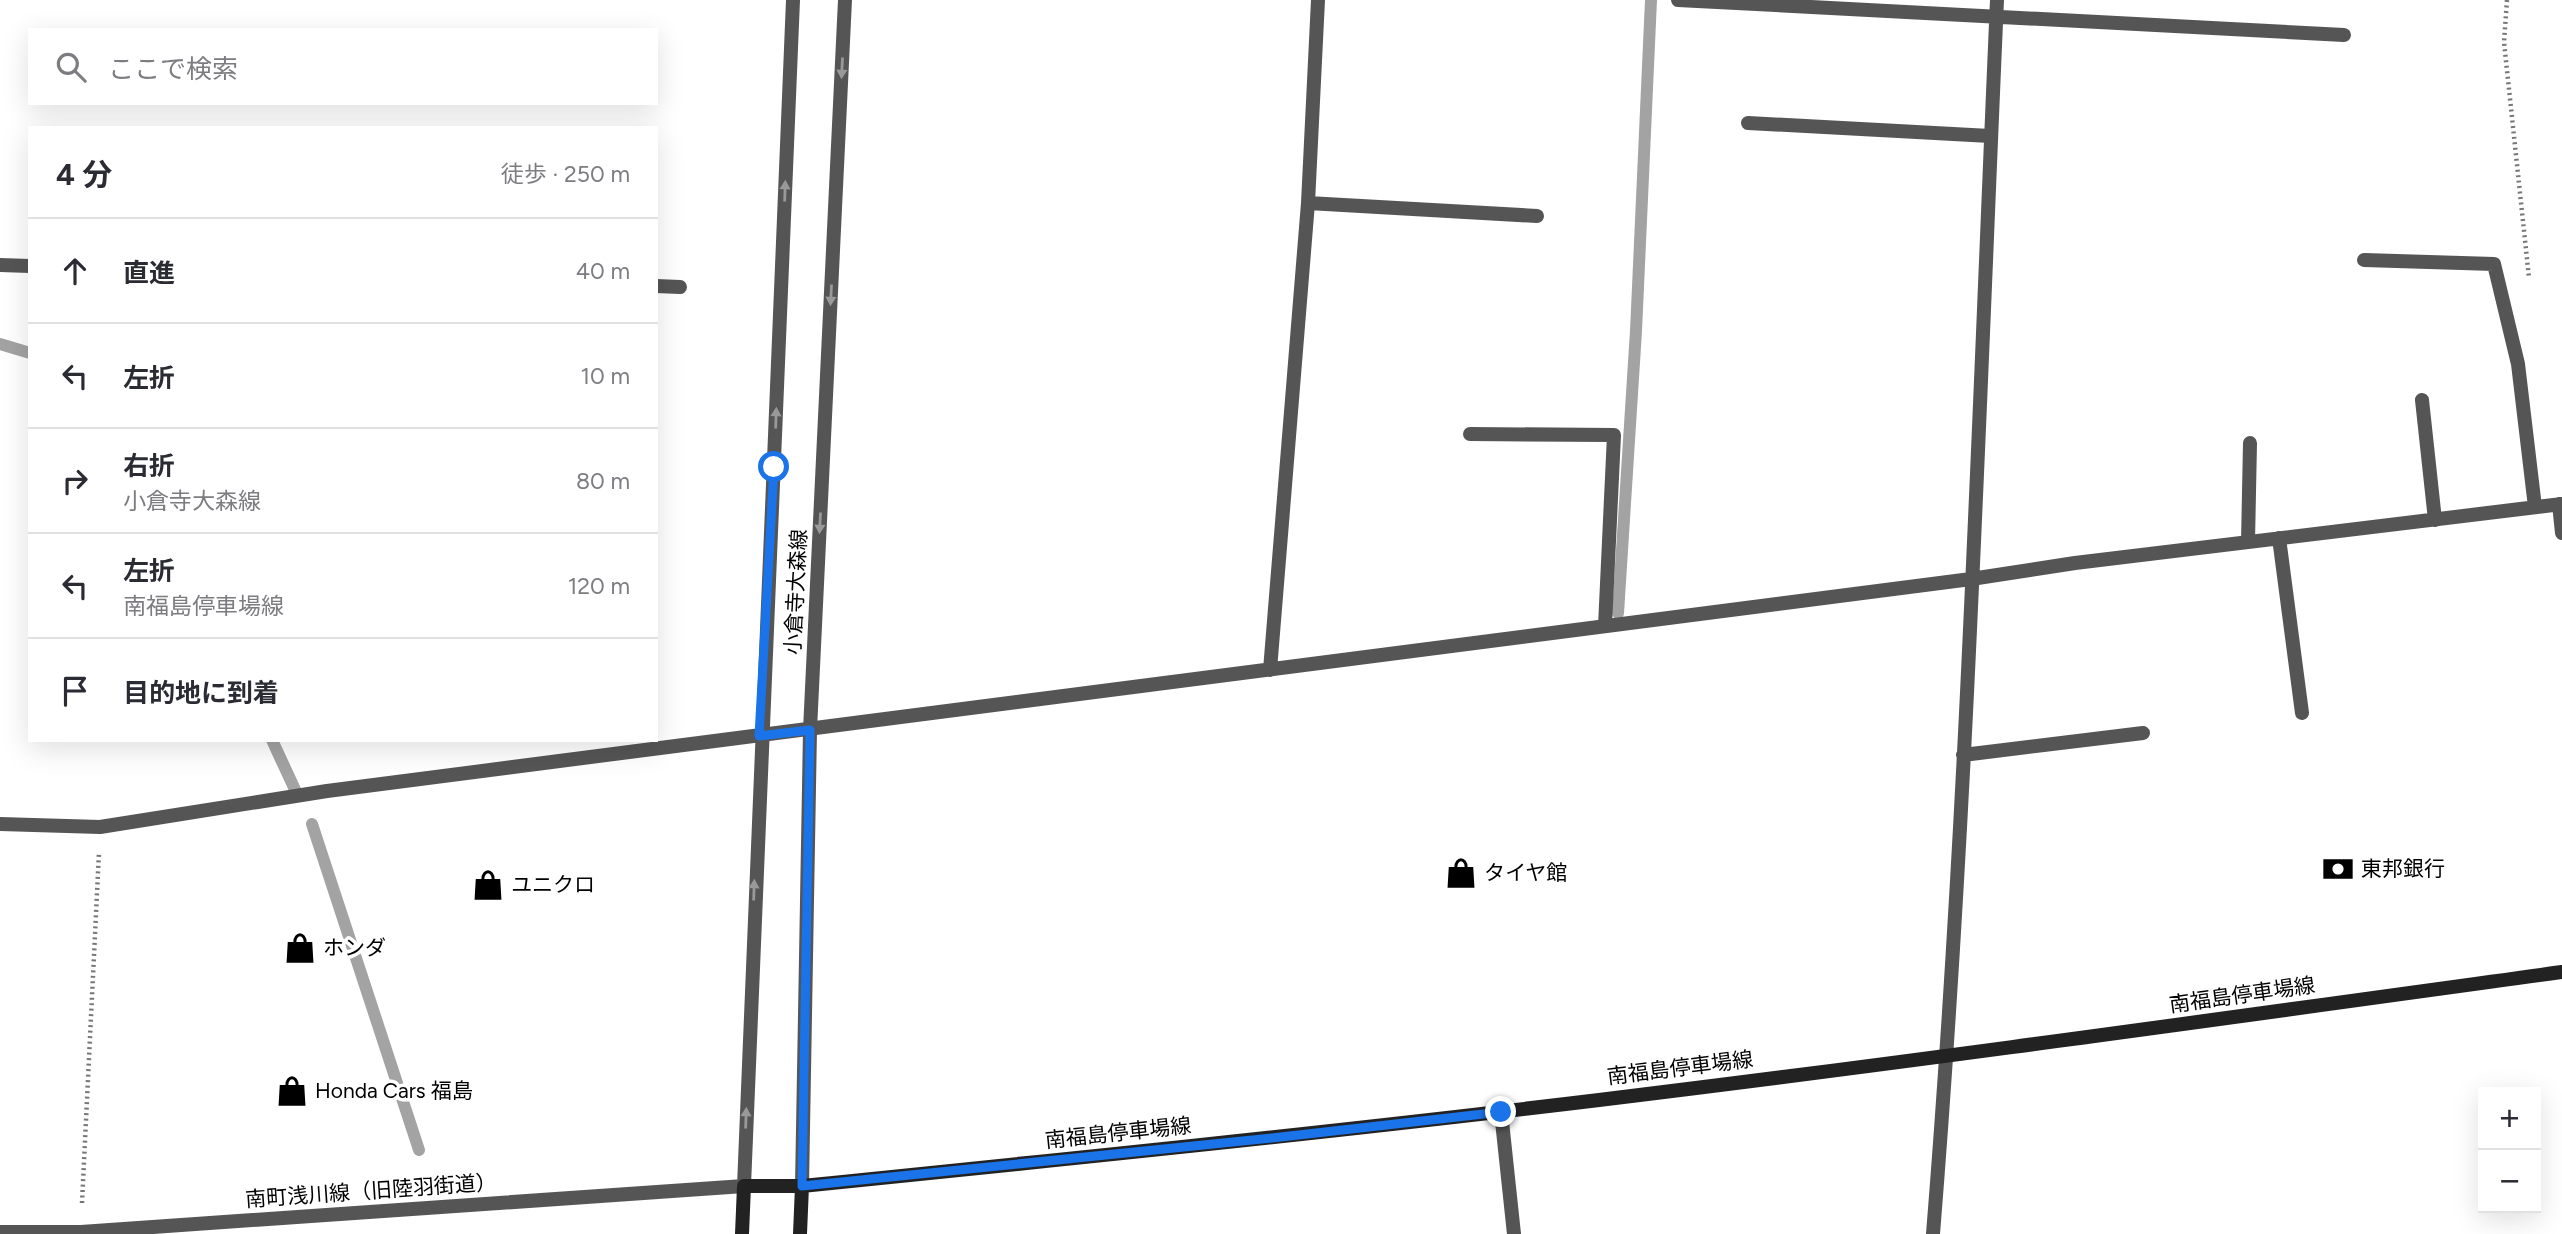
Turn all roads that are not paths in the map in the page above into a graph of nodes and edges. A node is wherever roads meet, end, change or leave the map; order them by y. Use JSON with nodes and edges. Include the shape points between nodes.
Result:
{"nodes":[{"id":1,"x":793,"y":0,"type":"edge"},
{"id":2,"x":845,"y":0,"type":"edge"},
{"id":3,"x":1318,"y":0,"type":"edge"},
{"id":4,"x":1678,"y":0,"type":"edge"},
{"id":5,"x":1997,"y":0,"type":"edge"},
{"id":6,"x":1996,"y":17,"type":"junction"},
{"id":7,"x":2344,"y":35,"type":"dead end"},
{"id":8,"x":1748,"y":123,"type":"dead end"},
{"id":9,"x":1990,"y":135,"type":"junction"},
{"id":10,"x":1308,"y":203,"type":"junction"},
{"id":11,"x":1537,"y":216,"type":"dead end"},
{"id":12,"x":2364,"y":260,"type":"dead end"},
{"id":13,"x":0,"y":265,"type":"edge"},
{"id":14,"x":28,"y":266,"type":"edge"},
{"id":15,"x":658,"y":286,"type":"edge"},
{"id":16,"x":680,"y":287,"type":"dead end"},
{"id":17,"x":2422,"y":400,"type":"dead end"},
{"id":18,"x":1471,"y":434,"type":"dead end"},
{"id":19,"x":2250,"y":443,"type":"dead end"},
{"id":20,"x":2560,"y":504,"type":"edge"},
{"id":21,"x":2535,"y":507,"type":"junction"},
{"id":22,"x":2435,"y":520,"type":"junction"},
{"id":23,"x":2562,"y":533,"type":"edge"},
{"id":24,"x":2279,"y":538,"type":"junction"},
{"id":25,"x":2248,"y":542,"type":"junction"},
{"id":26,"x":1971,"y":579,"type":"junction"},
{"id":27,"x":1605,"y":626,"type":"junction"},
{"id":28,"x":1270,"y":670,"type":"junction"},
{"id":29,"x":2302,"y":713,"type":"dead end"},
{"id":30,"x":810,"y":730,"type":"junction"},
{"id":31,"x":2143,"y":733,"type":"dead end"},
{"id":32,"x":759,"y":736,"type":"junction"},
{"id":33,"x":1964,"y":755,"type":"junction"},
{"id":34,"x":0,"y":824,"type":"edge"},
{"id":35,"x":2562,"y":972,"type":"edge"},
{"id":36,"x":1947,"y":1055,"type":"junction"},
{"id":37,"x":1501,"y":1112,"type":"junction"},
{"id":38,"x":744,"y":1186,"type":"junction"},
{"id":39,"x":802,"y":1186,"type":"junction"},
{"id":40,"x":0,"y":1233,"type":"edge"},
{"id":41,"x":80,"y":1233,"type":"edge"},
{"id":42,"x":742,"y":1234,"type":"edge"},
{"id":43,"x":800,"y":1234,"type":"edge"},
{"id":44,"x":1514,"y":1234,"type":"edge"},
{"id":45,"x":1933,"y":1234,"type":"edge"}],
"edges":[{"from":32,"to":1,"type":"street","one_way":true},
{"from":2,"to":30,"type":"street","name":"小倉寺大森線","one_way":true},
{"from":3,"to":10,"type":"street"},
{"from":4,"to":6,"type":"street"},
{"from":5,"to":6,"type":"street"},
{"from":6,"to":7,"type":"street"},
{"from":6,"to":9,"type":"street"},
{"from":8,"to":9,"type":"street"},
{"from":9,"to":26,"type":"street"},
{"from":10,"to":11,"type":"street"},
{"from":10,"to":28,"type":"street"},
{"from":12,"to":21,"type":"street","via":[[2494,264],[2518,365]]},
{"from":13,"to":14,"type":"street"},
{"from":15,"to":16,"type":"street"},
{"from":17,"to":22,"type":"street"},
{"from":18,"to":27,"type":"street","via":[[1614,435]]},
{"from":19,"to":25,"type":"street"},
{"from":20,"to":21,"type":"street"},
{"from":20,"to":23,"type":"street"},
{"from":21,"to":22,"type":"street"},
{"from":22,"to":24,"type":"street"},
{"from":24,"to":25,"type":"street"},
{"from":24,"to":29,"type":"street"},
{"from":25,"to":26,"type":"street"},
{"from":26,"to":27,"type":"street"},
{"from":26,"to":33,"type":"street"},
{"from":27,"to":28,"type":"street"},
{"from":28,"to":30,"type":"street"},
{"from":30,"to":32,"type":"street"},
{"from":30,"to":39,"type":"street","name":"小倉寺大森線"},
{"from":31,"to":33,"type":"street"},
{"from":32,"to":34,"type":"street","via":[[327,791],[100,827]]},
{"from":38,"to":32,"type":"street","one_way":true},
{"from":33,"to":36,"type":"street"},
{"from":35,"to":36,"type":"main road","name":"南福島停車場線"},
{"from":36,"to":37,"type":"main road","name":"南福島停車場線"},
{"from":36,"to":45,"type":"street"},
{"from":37,"to":39,"type":"main road","name":"南福島停車場線"},
{"from":37,"to":44,"type":"street"},
{"from":38,"to":39,"type":"main road","name":"南福島停車場線"},
{"from":38,"to":41,"type":"street","name":"南町浅川線（旧陸羽街道）"},
{"from":38,"to":42,"type":"main road"},
{"from":39,"to":43,"type":"main road"},
{"from":40,"to":41,"type":"street","name":"南町浅川線（旧陸羽街道）"}]}
